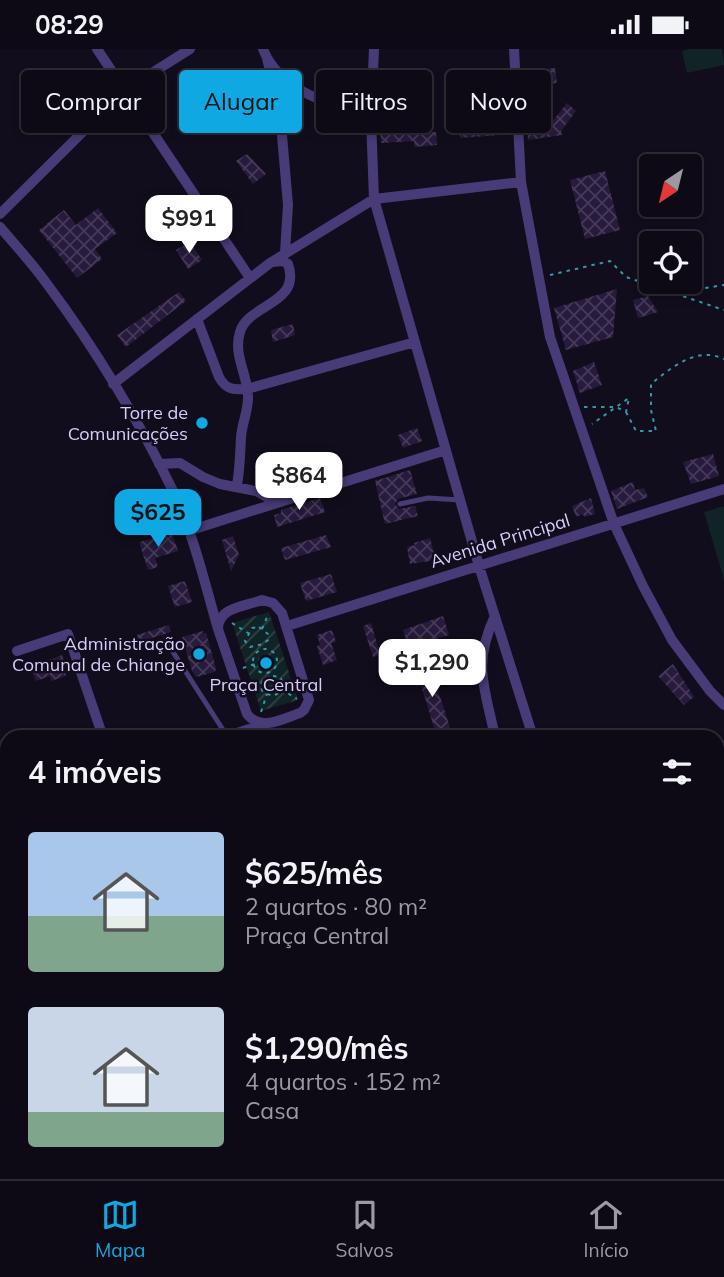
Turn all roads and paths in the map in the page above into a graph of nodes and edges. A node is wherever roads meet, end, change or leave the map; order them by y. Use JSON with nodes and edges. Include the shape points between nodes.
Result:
{"nodes":[{"id":1,"x":97,"y":49,"type":"edge"},
{"id":2,"x":190,"y":49,"type":"edge"},
{"id":3,"x":374,"y":49,"type":"edge"},
{"id":4,"x":514,"y":49,"type":"edge"},
{"id":5,"x":265,"y":54,"type":"edge"},
{"id":6,"x":111,"y":70,"type":"edge"},
{"id":7,"x":157,"y":70,"type":"edge"},
{"id":8,"x":373,"y":70,"type":"edge"},
{"id":9,"x":316,"y":97,"type":"edge"},
{"id":10,"x":82,"y":133,"type":"edge"},
{"id":11,"x":154,"y":133,"type":"edge"},
{"id":12,"x":372,"y":133,"type":"edge"},
{"id":13,"x":521,"y":182,"type":"junction"},
{"id":14,"x":374,"y":199,"type":"junction"},
{"id":15,"x":0,"y":214,"type":"edge"},
{"id":16,"x":0,"y":227,"type":"edge"},
{"id":17,"x":285,"y":253,"type":"junction"},
{"id":18,"x":270,"y":263,"type":"junction"},
{"id":19,"x":539,"y":277,"type":"junction"},
{"id":20,"x":250,"y":278,"type":"junction"},
{"id":21,"x":639,"y":282,"type":"edge"},
{"id":22,"x":724,"y":285,"type":"edge"},
{"id":23,"x":702,"y":287,"type":"edge"},
{"id":24,"x":681,"y":294,"type":"edge"},
{"id":25,"x":724,"y":310,"type":"edge"},
{"id":26,"x":197,"y":319,"type":"junction"},
{"id":27,"x":415,"y":342,"type":"junction"},
{"id":28,"x":724,"y":359,"type":"edge"},
{"id":29,"x":113,"y":384,"type":"junction"},
{"id":30,"x":247,"y":389,"type":"junction"},
{"id":31,"x":574,"y":407,"type":"junction"},
{"id":32,"x":616,"y":407,"type":"junction"},
{"id":33,"x":626,"y":412,"type":"junction"},
{"id":34,"x":582,"y":430,"type":"junction"},
{"id":35,"x":446,"y":450,"type":"junction"},
{"id":36,"x":159,"y":464,"type":"junction"},
{"id":37,"x":237,"y":485,"type":"junction"},
{"id":38,"x":724,"y":489,"type":"edge"},
{"id":39,"x":460,"y":500,"type":"junction"},
{"id":40,"x":277,"y":503,"type":"junction"},
{"id":41,"x":400,"y":504,"type":"dead end"},
{"id":42,"x":614,"y":524,"type":"junction"},
{"id":43,"x":188,"y":531,"type":"junction"},
{"id":44,"x":479,"y":566,"type":"junction"},
{"id":45,"x":273,"y":603,"type":"junction"},
{"id":46,"x":221,"y":616,"type":"junction"},
{"id":47,"x":495,"y":617,"type":"junction"},
{"id":48,"x":287,"y":626,"type":"junction"},
{"id":49,"x":218,"y":629,"type":"junction"},
{"id":50,"x":262,"y":630,"type":"junction"},
{"id":51,"x":249,"y":634,"type":"junction"},
{"id":52,"x":169,"y":641,"type":"dead end"},
{"id":53,"x":259,"y":645,"type":"junction"},
{"id":54,"x":260,"y":650,"type":"junction"},
{"id":55,"x":17,"y":651,"type":"dead end"},
{"id":56,"x":295,"y":652,"type":"junction"},
{"id":57,"x":262,"y":656,"type":"junction"},
{"id":58,"x":276,"y":658,"type":"junction"},
{"id":59,"x":271,"y":659,"type":"junction"},
{"id":60,"x":259,"y":663,"type":"junction"},
{"id":61,"x":253,"y":665,"type":"junction"},
{"id":62,"x":266,"y":668,"type":"junction"},
{"id":63,"x":233,"y":671,"type":"junction"},
{"id":64,"x":269,"y":675,"type":"junction"},
{"id":65,"x":280,"y":689,"type":"junction"},
{"id":66,"x":267,"y":692,"type":"junction"},
{"id":67,"x":724,"y":705,"type":"edge"},
{"id":68,"x":307,"y":706,"type":"junction"},
{"id":69,"x":261,"y":724,"type":"junction"},
{"id":70,"x":101,"y":730,"type":"edge"},
{"id":71,"x":228,"y":730,"type":"edge"},
{"id":72,"x":246,"y":730,"type":"edge"},
{"id":73,"x":494,"y":730,"type":"edge"},
{"id":74,"x":531,"y":730,"type":"edge"}],
"edges":[{"from":1,"to":6,"type":"street"},
{"from":2,"to":7,"type":"street"},
{"from":3,"to":8,"type":"street"},
{"from":4,"to":13,"type":"street"},
{"from":5,"to":9,"type":"street","via":[[280,76]]},
{"from":5,"to":17,"type":"street","via":[[280,112],[288,205]]},
{"from":10,"to":15,"type":"street"},
{"from":11,"to":20,"type":"street"},
{"from":12,"to":14,"type":"street"},
{"from":13,"to":14,"type":"street"},
{"from":13,"to":19,"type":"street"},
{"from":14,"to":17,"type":"street"},
{"from":14,"to":27,"type":"street"},
{"from":16,"to":29,"type":"street","via":[[48,284]]},
{"from":17,"to":18,"type":"street"},
{"from":18,"to":20,"type":"street"},
{"from":18,"to":30,"type":"street","via":[[288,264],[288,286],[279,299],[241,328],[239,352]]},
{"from":19,"to":21,"type":"path","via":[[610,261]]},
{"from":19,"to":31,"type":"street","via":[[550,337]]},
{"from":20,"to":26,"type":"street"},
{"from":22,"to":23,"type":"path"},
{"from":24,"to":25,"type":"path"},
{"from":26,"to":29,"type":"street"},
{"from":26,"to":30,"type":"street","via":[[223,385],[231,390]]},
{"from":27,"to":30,"type":"street"},
{"from":27,"to":35,"type":"street"},
{"from":28,"to":33,"type":"path","via":[[711,352],[690,358],[651,384],[656,431],[636,431]]},
{"from":29,"to":36,"type":"street"},
{"from":30,"to":37,"type":"street"},
{"from":31,"to":32,"type":"path"},
{"from":31,"to":34,"type":"street"},
{"from":32,"to":33,"type":"path"},
{"from":32,"to":33,"type":"path","via":[[629,398]]},
{"from":32,"to":34,"type":"path"},
{"from":34,"to":42,"type":"street"},
{"from":35,"to":39,"type":"street"},
{"from":35,"to":40,"type":"street"},
{"from":36,"to":37,"type":"street","via":[[180,463],[220,484]]},
{"from":36,"to":43,"type":"street"},
{"from":37,"to":40,"type":"street"},
{"from":38,"to":42,"type":"street","name":"Avenida Principal"},
{"from":39,"to":41,"type":"lane","via":[[428,498]]},
{"from":39,"to":44,"type":"street"},
{"from":40,"to":43,"type":"street"},
{"from":42,"to":44,"type":"street","name":"Avenida Principal"},
{"from":42,"to":67,"type":"street","via":[[671,641]]},
{"from":43,"to":49,"type":"street"},
{"from":44,"to":47,"type":"street"},
{"from":44,"to":48,"type":"street","name":"Avenida Principal"},
{"from":45,"to":46,"type":"street","via":[[262,600]]},
{"from":45,"to":48,"type":"street"},
{"from":45,"to":50,"type":"path"},
{"from":46,"to":49,"type":"street"},
{"from":46,"to":51,"type":"path"},
{"from":47,"to":73,"type":"street","via":[[482,646],[481,663]]},
{"from":47,"to":74,"type":"street"},
{"from":48,"to":56,"type":"street"},
{"from":49,"to":63,"type":"street"},
{"from":50,"to":51,"type":"path","via":[[254,627]]},
{"from":50,"to":53,"type":"path","via":[[269,638]]},
{"from":51,"to":53,"type":"path","via":[[248,645]]},
{"from":52,"to":71,"type":"lane"},
{"from":53,"to":54,"type":"path"},
{"from":54,"to":57,"type":"path"},
{"from":54,"to":58,"type":"path","via":[[268,649]]},
{"from":54,"to":61,"type":"path"},
{"from":55,"to":70,"type":"street","via":[[68,634]]},
{"from":56,"to":58,"type":"path"},
{"from":56,"to":68,"type":"street","via":[[309,695]]},
{"from":57,"to":59,"type":"path"},
{"from":57,"to":60,"type":"path"},
{"from":58,"to":59,"type":"path"},
{"from":58,"to":64,"type":"path"},
{"from":59,"to":62,"type":"path"},
{"from":60,"to":61,"type":"path"},
{"from":60,"to":62,"type":"path"},
{"from":61,"to":63,"type":"path"},
{"from":61,"to":64,"type":"path"},
{"from":62,"to":64,"type":"path"},
{"from":63,"to":69,"type":"street","via":[[247,714]]},
{"from":64,"to":65,"type":"path","via":[[281,678]]},
{"from":64,"to":66,"type":"path","via":[[260,686]]},
{"from":65,"to":66,"type":"path","via":[[275,695]]},
{"from":65,"to":68,"type":"path"},
{"from":66,"to":69,"type":"path"},
{"from":68,"to":69,"type":"street","via":[[300,713]]},
{"from":69,"to":72,"type":"street"}]}
